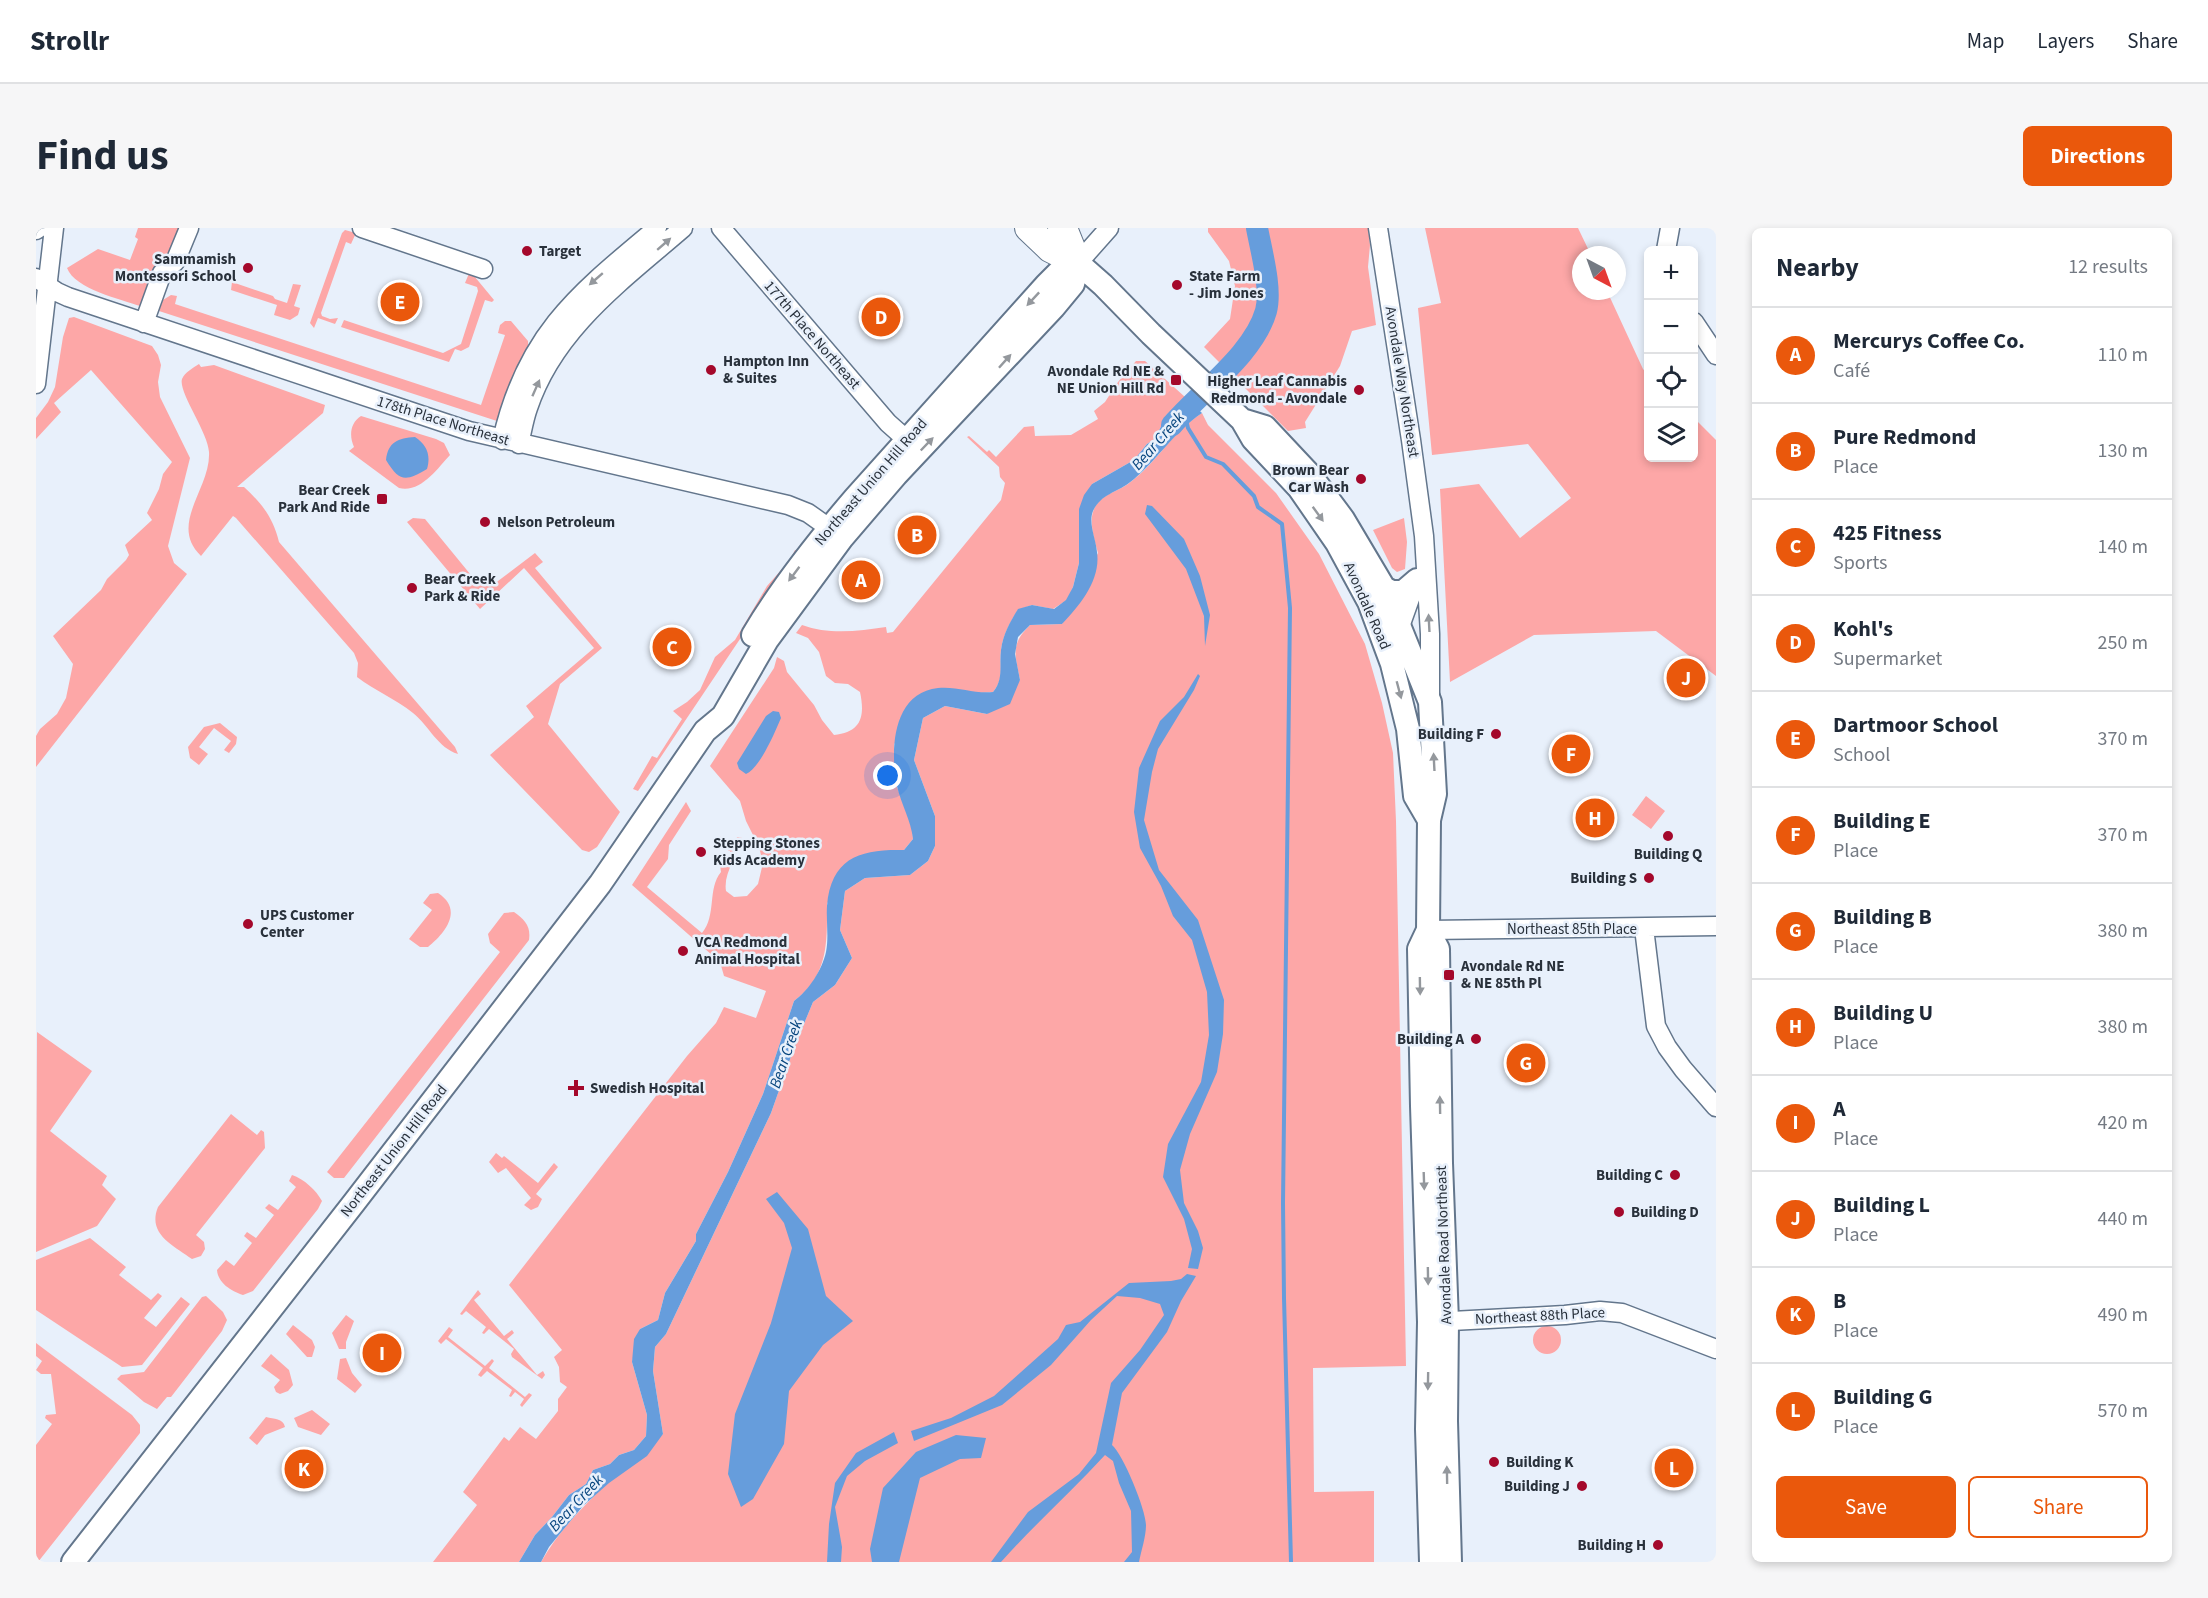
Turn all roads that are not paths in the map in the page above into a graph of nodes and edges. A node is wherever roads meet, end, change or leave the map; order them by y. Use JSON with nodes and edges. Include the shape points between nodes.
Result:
{"nodes":[{"id":1,"x":54,"y":228,"type":"edge"},
{"id":2,"x":189,"y":228,"type":"edge"},
{"id":3,"x":362,"y":228,"type":"edge"},
{"id":4,"x":657,"y":228,"type":"edge"},
{"id":5,"x":683,"y":228,"type":"edge"},
{"id":6,"x":721,"y":228,"type":"edge"},
{"id":7,"x":1028,"y":228,"type":"edge"},
{"id":8,"x":1061,"y":228,"type":"edge"},
{"id":9,"x":1109,"y":228,"type":"edge"},
{"id":10,"x":1378,"y":228,"type":"edge"},
{"id":11,"x":1670,"y":228,"type":"edge"},
{"id":12,"x":1667,"y":246,"type":"edge"},
{"id":13,"x":1078,"y":263,"type":"junction"},
{"id":14,"x":483,"y":268,"type":"dead end"},
{"id":15,"x":42,"y":283,"type":"edge"},
{"id":16,"x":144,"y":323,"type":"junction"},
{"id":17,"x":1698,"y":328,"type":"edge"},
{"id":18,"x":1716,"y":355,"type":"edge"},
{"id":19,"x":36,"y":384,"type":"edge"},
{"id":20,"x":1242,"y":420,"type":"junction"},
{"id":21,"x":906,"y":439,"type":"junction"},
{"id":22,"x":510,"y":442,"type":"junction"},
{"id":23,"x":836,"y":533,"type":"junction"},
{"id":24,"x":1424,"y":536,"type":"junction"},
{"id":25,"x":1417,"y":580,"type":"junction"},
{"id":26,"x":1384,"y":588,"type":"junction"},
{"id":27,"x":1400,"y":626,"type":"junction"},
{"id":28,"x":1392,"y":664,"type":"junction"},
{"id":29,"x":1430,"y":702,"type":"junction"},
{"id":30,"x":1429,"y":820,"type":"junction"},
{"id":31,"x":1716,"y":926,"type":"edge"},
{"id":32,"x":1644,"y":928,"type":"junction"},
{"id":33,"x":1428,"y":930,"type":"junction"},
{"id":34,"x":1716,"y":1107,"type":"edge"},
{"id":35,"x":1438,"y":1322,"type":"junction"},
{"id":36,"x":1716,"y":1349,"type":"edge"},
{"id":37,"x":73,"y":1562,"type":"edge"},
{"id":38,"x":1431,"y":1562,"type":"edge"},
{"id":39,"x":1450,"y":1562,"type":"edge"}],
"edges":[{"from":1,"to":15,"type":"street"},
{"from":2,"to":16,"type":"street","via":[[176,262],[162,273]]},
{"from":3,"to":14,"type":"street"},
{"from":4,"to":22,"type":"street","one_way":true,"via":[[592,282],[539,344],[511,402]]},
{"from":22,"to":5,"type":"street","one_way":true,"via":[[553,357],[582,317]]},
{"from":6,"to":21,"type":"street","name":"177th Place Northeast"},
{"from":7,"to":13,"type":"highway","via":[[1050,249]]},
{"from":8,"to":13,"type":"highway"},
{"from":9,"to":13,"type":"street","name":"Northeast Union Hill Road"},
{"from":10,"to":24,"type":"street","name":"Avondale Way Northeast"},
{"from":11,"to":12,"type":"street"},
{"from":13,"to":20,"type":"main road","name":"Avondale Road"},
{"from":13,"to":21,"type":"main road","name":"Northeast Union Hill Road","one_way":true,"via":[[1060,271],[1046,285]]},
{"from":23,"to":13,"type":"main road","name":"Northeast Union Hill Road","one_way":true,"via":[[896,476],[1054,307],[1073,284]]},
{"from":15,"to":16,"type":"street","name":"178th Place Northeast","via":[[68,297]]},
{"from":15,"to":19,"type":"street"},
{"from":16,"to":22,"type":"street","name":"178th Place Northeast"},
{"from":17,"to":18,"type":"street"},
{"from":20,"to":26,"type":"main road","name":"Avondale Road","via":[[1265,427],[1311,476],[1348,526]]},
{"from":20,"to":28,"type":"main road","name":"Avondale Road","one_way":true,"via":[[1253,439],[1299,488],[1337,543],[1369,602]]},
{"from":21,"to":23,"type":"main road","name":"Northeast Union Hill Road"},
{"from":22,"to":23,"type":"street","name":"178th Place Northeast","via":[[788,505],[808,513]]},
{"from":23,"to":37,"type":"main road","name":"Northeast Union Hill Road","via":[[776,598],[705,717],[705,731],[600,885]]},
{"from":24,"to":25,"type":"street","name":"Avondale Way Northeast"},
{"from":29,"to":24,"type":"street","name":"Avondale Way Northeast","one_way":true},
{"from":25,"to":26,"type":"main road","via":[[1403,592]]},
{"from":25,"to":27,"type":"street","name":"Avondale Way Northeast"},
{"from":26,"to":27,"type":"main road","name":"Avondale Road"},
{"from":27,"to":28,"type":"street","name":"Avondale Way Northeast"},
{"from":27,"to":29,"type":"main road","name":"Avondale Road"},
{"from":28,"to":30,"type":"main road","name":"Avondale Road","one_way":true,"via":[[1408,729],[1415,796]]},
{"from":30,"to":29,"type":"main road","name":"Avondale Road Northeast","one_way":true,"via":[[1435,794]]},
{"from":30,"to":33,"type":"main road","name":"Avondale Road Northeast"},
{"from":31,"to":32,"type":"street","name":"Northeast 85th Place"},
{"from":32,"to":33,"type":"street","name":"Northeast 85th Place"},
{"from":32,"to":34,"type":"street","via":[[1656,1026],[1683,1069]]},
{"from":33,"to":35,"type":"main road","name":"Avondale Road Northeast","via":[[1419,949],[1422,1106]]},
{"from":35,"to":36,"type":"street","name":"Northeast 88th Place","via":[[1600,1311],[1622,1313]]},
{"from":35,"to":38,"type":"main road","name":"Avondale Road Northeast","one_way":true,"via":[[1427,1429]]},
{"from":39,"to":35,"type":"main road","name":"Avondale Road Northeast","one_way":true,"via":[[1446,1421]]}]}
